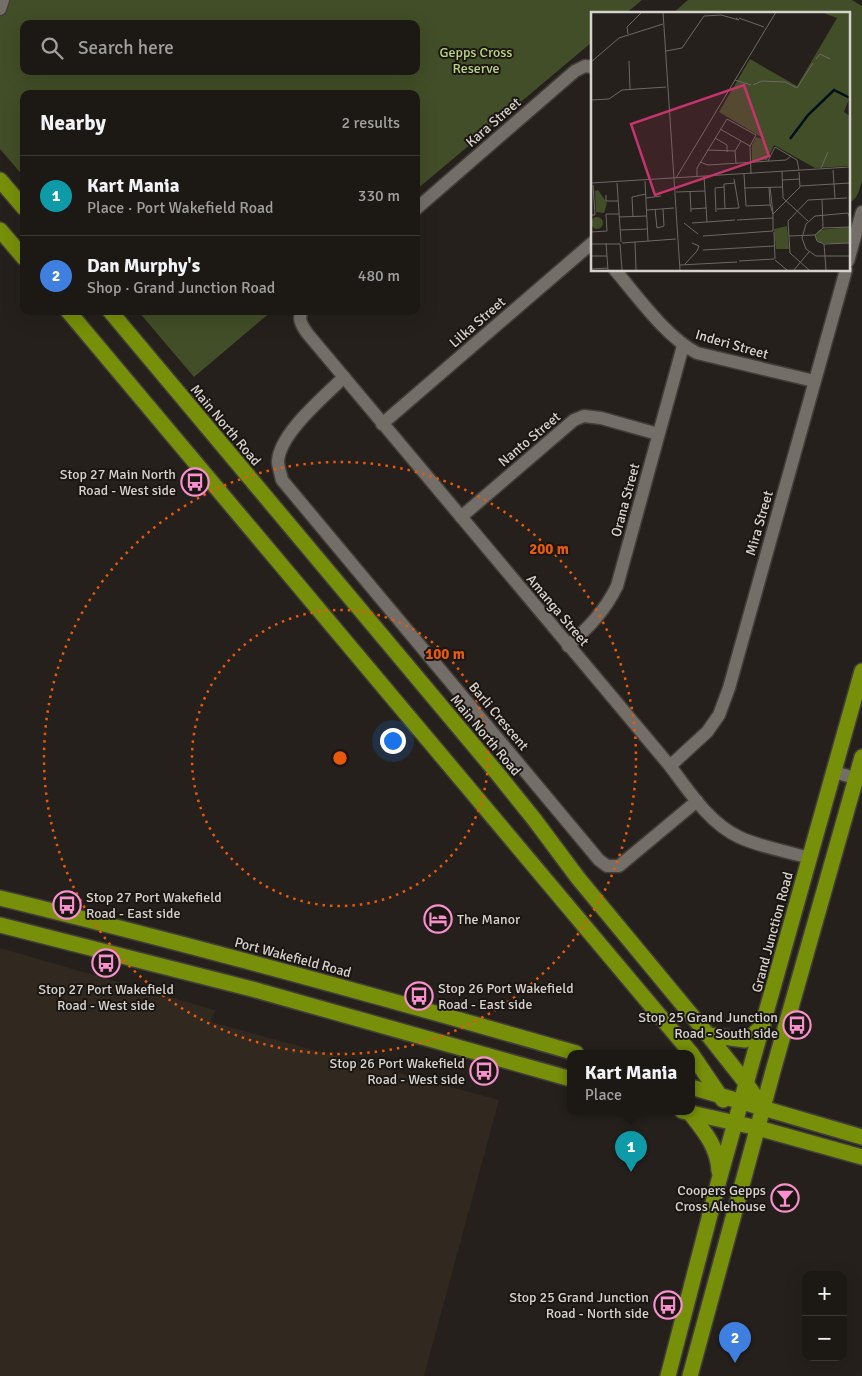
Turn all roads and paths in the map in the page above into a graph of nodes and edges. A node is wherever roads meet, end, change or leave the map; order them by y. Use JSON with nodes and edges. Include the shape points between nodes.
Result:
{"nodes":[{"id":1,"x":3,"y":0,"type":"edge"},
{"id":2,"x":0,"y":9,"type":"edge"},
{"id":3,"x":591,"y":67,"type":"edge"},
{"id":4,"x":0,"y":180,"type":"edge"},
{"id":5,"x":20,"y":203,"type":"edge"},
{"id":6,"x":420,"y":206,"type":"edge"},
{"id":7,"x":858,"y":217,"type":"edge"},
{"id":8,"x":0,"y":230,"type":"edge"},
{"id":9,"x":591,"y":244,"type":"edge"},
{"id":10,"x":850,"y":252,"type":"edge"},
{"id":11,"x":20,"y":253,"type":"edge"},
{"id":12,"x":616,"y":271,"type":"edge"},
{"id":13,"x":846,"y":271,"type":"edge"},
{"id":14,"x":71,"y":315,"type":"edge"},
{"id":15,"x":113,"y":315,"type":"edge"},
{"id":16,"x":301,"y":315,"type":"edge"},
{"id":17,"x":683,"y":346,"type":"junction"},
{"id":18,"x":344,"y":377,"type":"junction"},
{"id":19,"x":814,"y":382,"type":"junction"},
{"id":20,"x":382,"y":424,"type":"junction"},
{"id":21,"x":658,"y":434,"type":"junction"},
{"id":22,"x":461,"y":517,"type":"junction"},
{"id":23,"x":568,"y":646,"type":"junction"},
{"id":24,"x":862,"y":671,"type":"edge"},
{"id":25,"x":862,"y":757,"type":"edge"},
{"id":26,"x":670,"y":766,"type":"junction"},
{"id":27,"x":834,"y":772,"type":"junction"},
{"id":28,"x":859,"y":780,"type":"edge"},
{"id":29,"x":697,"y":801,"type":"junction"},
{"id":30,"x":837,"y":847,"type":"junction"},
{"id":31,"x":809,"y":858,"type":"junction"},
{"id":32,"x":578,"y":878,"type":"junction"},
{"id":33,"x":828,"y":879,"type":"junction"},
{"id":34,"x":559,"y":894,"type":"junction"},
{"id":35,"x":0,"y":898,"type":"edge"},
{"id":36,"x":0,"y":925,"type":"edge"},
{"id":37,"x":116,"y":926,"type":"junction"},
{"id":38,"x":108,"y":952,"type":"junction"},
{"id":39,"x":476,"y":1024,"type":"junction"},
{"id":40,"x":763,"y":1025,"type":"junction"},
{"id":41,"x":708,"y":1035,"type":"junction"},
{"id":42,"x":468,"y":1049,"type":"junction"},
{"id":43,"x":567,"y":1050,"type":"edge"},
{"id":44,"x":687,"y":1050,"type":"edge"},
{"id":45,"x":695,"y":1060,"type":"edge"},
{"id":46,"x":567,"y":1078,"type":"edge"},
{"id":47,"x":746,"y":1084,"type":"junction"},
{"id":48,"x":695,"y":1088,"type":"edge"},
{"id":49,"x":721,"y":1096,"type":"junction"},
{"id":50,"x":741,"y":1102,"type":"junction"},
{"id":51,"x":763,"y":1108,"type":"junction"},
{"id":52,"x":695,"y":1114,"type":"edge"},
{"id":53,"x":688,"y":1115,"type":"edge"},
{"id":54,"x":735,"y":1123,"type":"junction"},
{"id":55,"x":758,"y":1128,"type":"junction"},
{"id":56,"x":862,"y":1138,"type":"edge"},
{"id":57,"x":862,"y":1157,"type":"edge"},
{"id":58,"x":719,"y":1180,"type":"junction"},
{"id":59,"x":668,"y":1376,"type":"edge"},
{"id":60,"x":690,"y":1376,"type":"edge"}],
"edges":[{"from":1,"to":2,"type":"street"},
{"from":3,"to":6,"type":"street","name":"Kara Street","via":[[575,71]]},
{"from":4,"to":5,"type":"highway"},
{"from":7,"to":10,"type":"street"},
{"from":8,"to":11,"type":"highway"},
{"from":9,"to":20,"type":"street","name":"Lilka Street"},
{"from":12,"to":17,"type":"street","name":"Inderi Street"},
{"from":13,"to":19,"type":"street","name":"Mira Street"},
{"from":14,"to":34,"type":"highway"},
{"from":15,"to":32,"type":"highway","name":"Main North Road","via":[[503,781]]},
{"from":16,"to":18,"type":"street","name":"Amanga Street","via":[[308,334]]},
{"from":17,"to":19,"type":"street","name":"Inderi Street"},
{"from":17,"to":21,"type":"street","name":"Orana Street"},
{"from":18,"to":20,"type":"street","name":"Amanga Street"},
{"from":18,"to":29,"type":"street","name":"Barli Crescent","via":[[284,441],[278,462],[282,480],[599,860],[607,866],[619,866]]},
{"from":19,"to":26,"type":"street","name":"Mira Street","via":[[719,716],[707,732]]},
{"from":20,"to":22,"type":"street","name":"Amanga Street"},
{"from":21,"to":22,"type":"street","name":"Nanto Street","via":[[600,418],[584,416],[574,420]]},
{"from":21,"to":23,"type":"street","name":"Orana Street","via":[[610,601],[597,619]]},
{"from":22,"to":23,"type":"street","name":"Amanga Street"},
{"from":23,"to":26,"type":"street","name":"Amanga Street"},
{"from":24,"to":27,"type":"highway","name":"Grand Junction Road"},
{"from":25,"to":28,"type":"highway"},
{"from":26,"to":29,"type":"street","name":"Amanga Street"},
{"from":27,"to":28,"type":"street"},
{"from":27,"to":31,"type":"highway","name":"Grand Junction Road"},
{"from":28,"to":30,"type":"highway"},
{"from":29,"to":31,"type":"street","name":"Amanga Street","via":[[719,824],[738,837]]},
{"from":30,"to":31,"type":"highway"},
{"from":30,"to":33,"type":"highway"},
{"from":31,"to":33,"type":"highway"},
{"from":31,"to":40,"type":"highway","name":"Grand Junction Road"},
{"from":32,"to":34,"type":"highway"},
{"from":32,"to":41,"type":"highway","name":"Main North Road"},
{"from":33,"to":51,"type":"highway"},
{"from":34,"to":44,"type":"highway"},
{"from":35,"to":37,"type":"highway","name":"Port Wakefield Road"},
{"from":36,"to":38,"type":"highway"},
{"from":37,"to":38,"type":"highway"},
{"from":37,"to":39,"type":"highway","name":"Port Wakefield Road"},
{"from":38,"to":42,"type":"highway"},
{"from":39,"to":42,"type":"highway"},
{"from":39,"to":43,"type":"highway","name":"Port Wakefield Road"},
{"from":40,"to":41,"type":"highway","via":[[745,1040]]},
{"from":40,"to":47,"type":"highway","name":"Grand Junction Road"},
{"from":41,"to":47,"type":"highway","name":"Main North Road"},
{"from":42,"to":46,"type":"highway"},
{"from":45,"to":49,"type":"highway"},
{"from":47,"to":50,"type":"highway","name":"Grand Junction Road"},
{"from":47,"to":51,"type":"highway","name":"Main North Road"},
{"from":48,"to":49,"type":"highway"},
{"from":49,"to":50,"type":"highway"},
{"from":49,"to":54,"type":"highway"},
{"from":50,"to":51,"type":"highway"},
{"from":50,"to":54,"type":"highway","name":"Grand Junction Road"},
{"from":51,"to":55,"type":"highway"},
{"from":51,"to":56,"type":"highway"},
{"from":52,"to":54,"type":"highway"},
{"from":53,"to":58,"type":"highway","via":[[714,1147],[719,1162]]},
{"from":54,"to":55,"type":"highway"},
{"from":54,"to":58,"type":"highway","name":"Grand Junction Road"},
{"from":55,"to":57,"type":"highway"},
{"from":55,"to":60,"type":"highway"},
{"from":58,"to":59,"type":"highway","name":"Grand Junction Road"}]}
